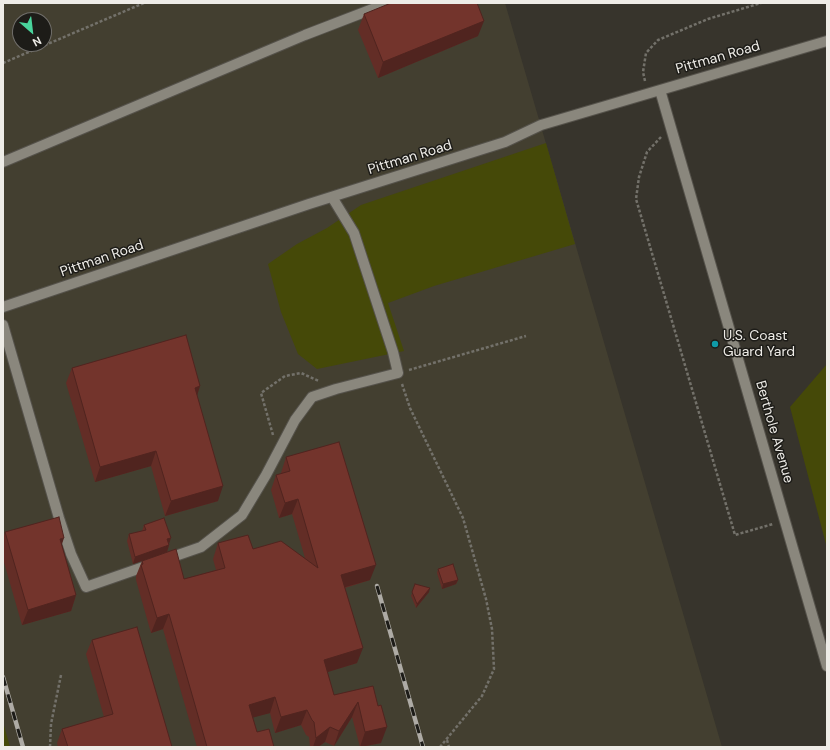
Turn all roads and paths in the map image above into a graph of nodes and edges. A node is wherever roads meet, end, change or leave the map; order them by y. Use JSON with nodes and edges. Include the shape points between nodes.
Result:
{"nodes":[{"id":1,"x":144,"y":3,"type":"edge"},
{"id":2,"x":388,"y":3,"type":"edge"},
{"id":3,"x":761,"y":3,"type":"edge"},
{"id":4,"x":827,"y":41,"type":"edge"},
{"id":5,"x":3,"y":63,"type":"edge"},
{"id":6,"x":660,"y":90,"type":"junction"},
{"id":7,"x":647,"y":94,"type":"junction"},
{"id":8,"x":671,"y":126,"type":"junction"},
{"id":9,"x":3,"y":162,"type":"edge"},
{"id":10,"x":332,"y":197,"type":"junction"},
{"id":11,"x":3,"y":307,"type":"edge"},
{"id":12,"x":3,"y":325,"type":"edge"},
{"id":13,"x":526,"y":336,"type":"dead end"},
{"id":14,"x":398,"y":373,"type":"junction"},
{"id":15,"x":336,"y":389,"type":"junction"},
{"id":16,"x":278,"y":452,"type":"junction"},
{"id":17,"x":785,"y":520,"type":"junction"},
{"id":18,"x":827,"y":666,"type":"edge"},
{"id":19,"x":61,"y":675,"type":"dead end"},
{"id":20,"x":447,"y":739,"type":"junction"},
{"id":21,"x":50,"y":747,"type":"edge"},
{"id":22,"x":440,"y":747,"type":"edge"},
{"id":23,"x":449,"y":747,"type":"edge"}],
"edges":[{"from":1,"to":5,"type":"path"},
{"from":2,"to":9,"type":"street"},
{"from":3,"to":7,"type":"path","via":[[708,19],[658,40],[646,53],[643,72]]},
{"from":4,"to":6,"type":"street","name":"Pittman Road"},
{"from":6,"to":7,"type":"street","name":"Pittman Road"},
{"from":6,"to":8,"type":"street","name":"Berthole Avenue"},
{"from":7,"to":10,"type":"street","name":"Pittman Road","via":[[541,126],[506,142]]},
{"from":8,"to":17,"type":"street","name":"Berthole Avenue"},
{"from":8,"to":17,"type":"path","via":[[647,152],[639,177],[636,199],[735,535]]},
{"from":10,"to":11,"type":"street","name":"Pittman Road"},
{"from":10,"to":14,"type":"street","via":[[354,233],[394,352]]},
{"from":12,"to":16,"type":"street","via":[[59,518],[86,587],[201,547],[242,515]]},
{"from":13,"to":14,"type":"path"},
{"from":14,"to":15,"type":"street"},
{"from":14,"to":20,"type":"path","via":[[410,408],[463,518],[492,629],[494,670],[482,696]]},
{"from":15,"to":16,"type":"street","via":[[312,397],[295,420]]},
{"from":15,"to":16,"type":"path","via":[[301,373],[285,376],[261,393]]},
{"from":17,"to":18,"type":"street","name":"Berthole Avenue"},
{"from":19,"to":21,"type":"path","via":[[51,724]]},
{"from":20,"to":22,"type":"path"},
{"from":20,"to":23,"type":"path"}]}
